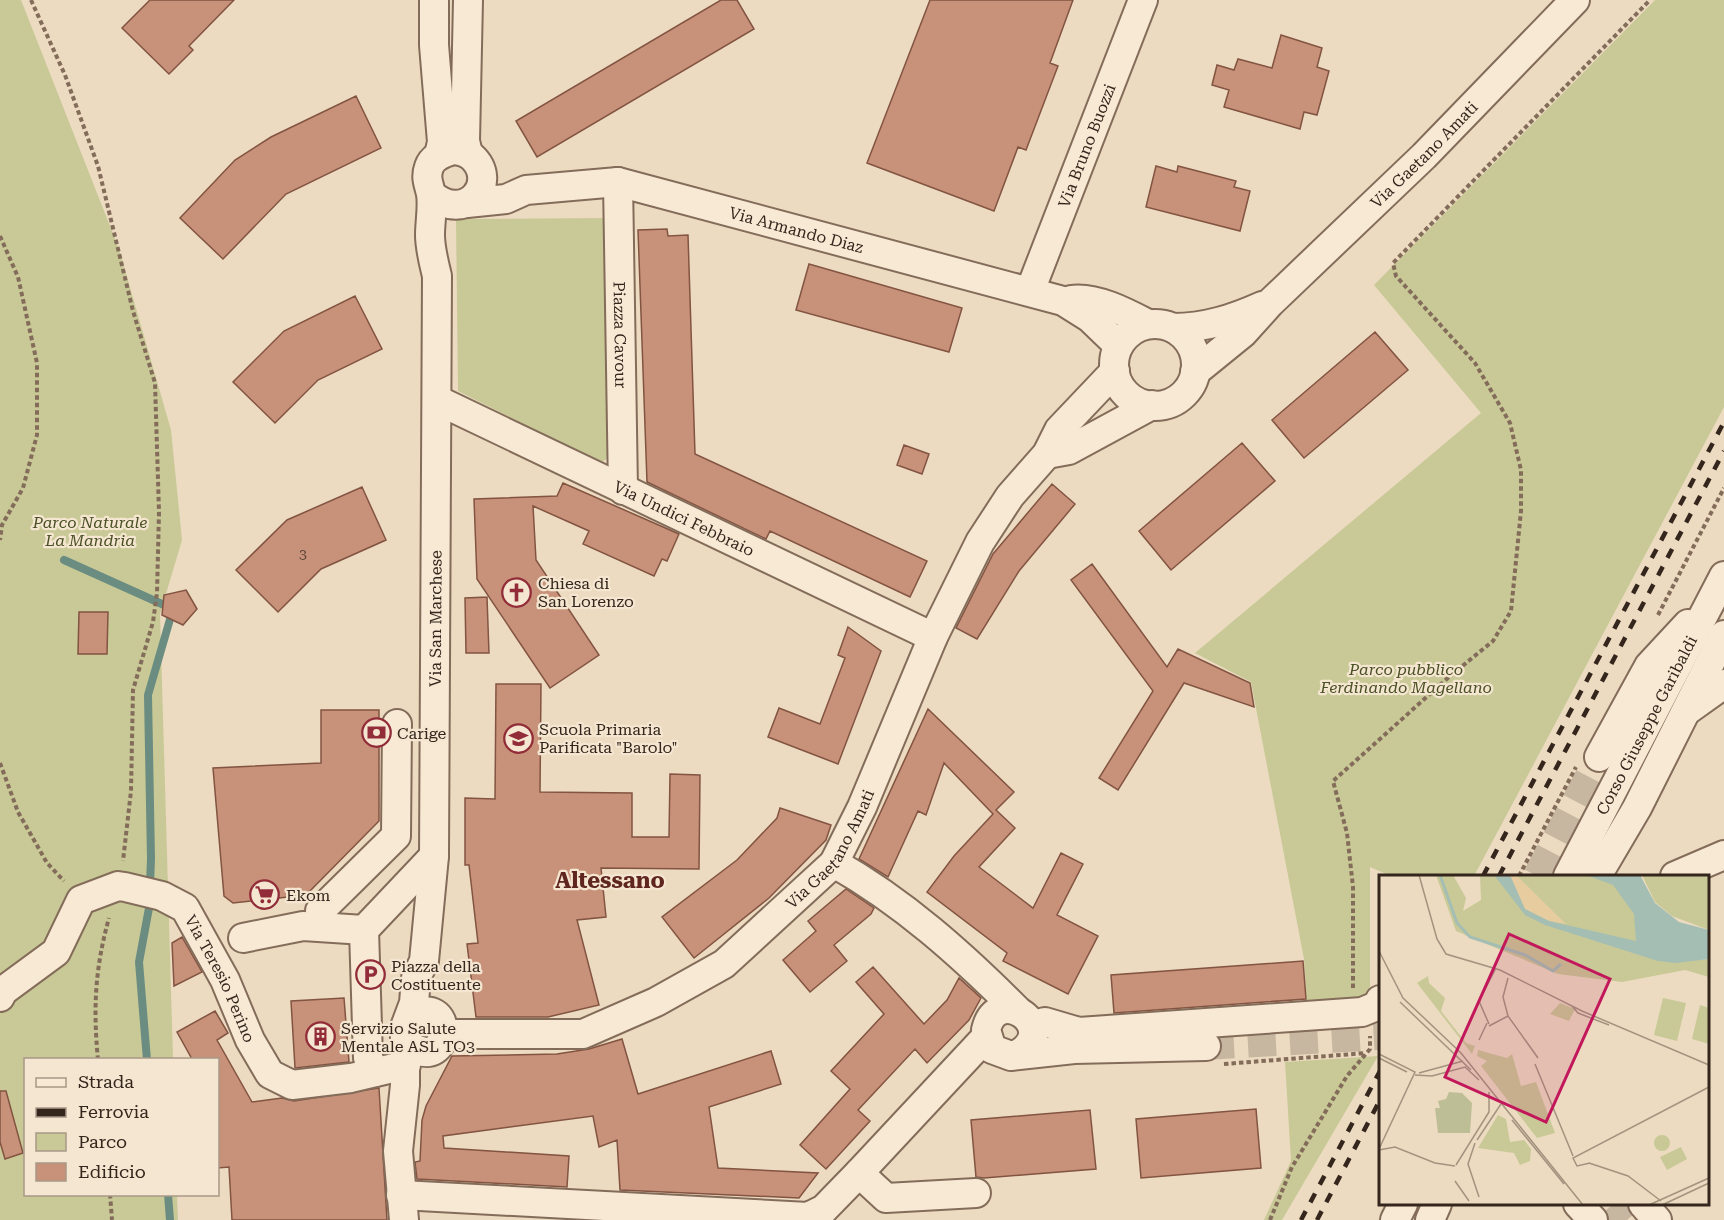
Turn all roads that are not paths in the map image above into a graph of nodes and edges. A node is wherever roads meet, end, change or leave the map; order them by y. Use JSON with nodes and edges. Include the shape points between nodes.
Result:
{"nodes":[{"id":1,"x":434,"y":0,"type":"edge"},
{"id":2,"x":468,"y":0,"type":"edge"},
{"id":3,"x":1143,"y":0,"type":"edge"},
{"id":4,"x":1575,"y":0,"type":"edge"},
{"id":5,"x":439,"y":154,"type":"junction"},
{"id":6,"x":475,"y":164,"type":"junction"},
{"id":7,"x":618,"y":182,"type":"junction"},
{"id":8,"x":526,"y":190,"type":"junction"},
{"id":9,"x":451,"y":201,"type":"junction"},
{"id":10,"x":1030,"y":291,"type":"junction"},
{"id":11,"x":1063,"y":301,"type":"junction"},
{"id":12,"x":1270,"y":303,"type":"junction"},
{"id":13,"x":1161,"y":326,"type":"junction"},
{"id":14,"x":1117,"y":358,"type":"junction"},
{"id":15,"x":1195,"y":372,"type":"junction"},
{"id":16,"x":437,"y":400,"type":"junction"},
{"id":17,"x":1152,"y":405,"type":"junction"},
{"id":18,"x":1047,"y":454,"type":"junction"},
{"id":19,"x":623,"y":490,"type":"junction"},
{"id":20,"x":1718,"y":587,"type":"edge"},
{"id":21,"x":1724,"y":635,"type":"edge"},
{"id":22,"x":933,"y":637,"type":"junction"},
{"id":23,"x":1724,"y":684,"type":"edge"},
{"id":24,"x":1684,"y":712,"type":"junction"},
{"id":25,"x":434,"y":745,"type":"junction"},
{"id":26,"x":1599,"y":757,"type":"tunnel mouth"},
{"id":27,"x":397,"y":812,"type":"junction"},
{"id":28,"x":435,"y":812,"type":"junction"},
{"id":29,"x":377,"y":855,"type":"junction"},
{"id":30,"x":1724,"y":855,"type":"edge"},
{"id":31,"x":434,"y":856,"type":"junction"},
{"id":32,"x":834,"y":863,"type":"junction"},
{"id":33,"x":1602,"y":871,"type":"edge"},
{"id":34,"x":1569,"y":875,"type":"edge"},
{"id":35,"x":1677,"y":875,"type":"edge"},
{"id":36,"x":344,"y":888,"type":"junction"},
{"id":37,"x":405,"y":889,"type":"junction"},
{"id":38,"x":320,"y":910,"type":"dead end"},
{"id":39,"x":369,"y":925,"type":"junction"},
{"id":40,"x":243,"y":938,"type":"dead end"},
{"id":41,"x":424,"y":961,"type":"junction"},
{"id":42,"x":0,"y":997,"type":"edge"},
{"id":43,"x":1371,"y":1006,"type":"edge"},
{"id":44,"x":407,"y":1028,"type":"junction"},
{"id":45,"x":439,"y":1033,"type":"junction"},
{"id":46,"x":1011,"y":1033,"type":"junction"},
{"id":47,"x":1206,"y":1046,"type":"tunnel mouth"},
{"id":48,"x":406,"y":1065,"type":"junction"},
{"id":49,"x":375,"y":1072,"type":"junction"},
{"id":50,"x":403,"y":1111,"type":"junction"},
{"id":51,"x":859,"y":1173,"type":"junction"},
{"id":52,"x":976,"y":1193,"type":"dead end"},
{"id":53,"x":1402,"y":1205,"type":"edge"},
{"id":54,"x":1436,"y":1205,"type":"edge"},
{"id":55,"x":1580,"y":1205,"type":"edge"},
{"id":56,"x":1645,"y":1205,"type":"edge"},
{"id":57,"x":402,"y":1208,"type":"edge"},
{"id":58,"x":808,"y":1218,"type":"edge"},
{"id":59,"x":1395,"y":1220,"type":"edge"},
{"id":60,"x":1430,"y":1220,"type":"edge"},
{"id":61,"x":1593,"y":1220,"type":"edge"},
{"id":62,"x":1657,"y":1220,"type":"edge"}],
"edges":[{"from":1,"to":5,"type":"street","via":[[442,141]]},
{"from":2,"to":6,"type":"street","via":[[465,141]]},
{"from":3,"to":10,"type":"street","name":"Via Bruno Buozzi"},
{"from":4,"to":12,"type":"street","name":"Via Gaetano Amati","via":[[1424,156]]},
{"from":5,"to":6,"type":"street","via":[[453,150]]},
{"from":5,"to":9,"type":"street","via":[[429,166],[426,180]]},
{"from":6,"to":8,"type":"street","name":"Via Armando Diaz"},
{"from":6,"to":9,"type":"street","via":[[482,185],[476,196]]},
{"from":7,"to":8,"type":"street","name":"Via Armando Diaz"},
{"from":7,"to":10,"type":"street","name":"Via Armando Diaz"},
{"from":7,"to":19,"type":"street","name":"Piazza Cavour"},
{"from":8,"to":9,"type":"street","name":"Via Armando Diaz","via":[[506,199]]},
{"from":9,"to":16,"type":"street","name":"Via San Marchese","via":[[437,276]]},
{"from":10,"to":11,"type":"street","name":"Via Armando Diaz"},
{"from":11,"to":13,"type":"street","name":"Via Armando Diaz","via":[[1080,298]]},
{"from":11,"to":14,"type":"street","name":"Via Armando Diaz","via":[[1090,318]]},
{"from":12,"to":13,"type":"street","name":"Via Gaetano Amati","via":[[1231,320],[1190,328]]},
{"from":12,"to":15,"type":"street","name":"Via Gaetano Amati","via":[[1243,333]]},
{"from":13,"to":14,"type":"street","via":[[1136,328]]},
{"from":13,"to":15,"type":"street","via":[[1184,336],[1191,346]]},
{"from":14,"to":17,"type":"street","via":[[1122,389],[1130,397]]},
{"from":14,"to":18,"type":"street","name":"Via Gaetano Amati","via":[[1059,430]]},
{"from":15,"to":17,"type":"street","via":[[1180,397],[1164,405]]},
{"from":16,"to":19,"type":"street","name":"Via Undici Febbraio"},
{"from":16,"to":25,"type":"street","name":"Via San Marchese"},
{"from":17,"to":18,"type":"street","via":[[1069,450]]},
{"from":18,"to":22,"type":"street","name":"Via Gaetano Amati","via":[[1010,496],[980,542]]},
{"from":19,"to":22,"type":"street","name":"Via Undici Febbraio"},
{"from":20,"to":26,"type":"street","via":[[1650,666]]},
{"from":20,"to":34,"type":"street","name":"Corso Giuseppe Garibaldi"},
{"from":21,"to":24,"type":"street","name":"Corso Giuseppe Garibaldi"},
{"from":22,"to":32,"type":"street","name":"Via Gaetano Amati","via":[[862,807]]},
{"from":23,"to":24,"type":"street"},
{"from":24,"to":33,"type":"street","name":"Corso Giuseppe Garibaldi"},
{"from":25,"to":27,"type":"street","via":[[397,736]]},
{"from":25,"to":28,"type":"street","name":"Via San Marchese"},
{"from":27,"to":28,"type":"street"},
{"from":27,"to":29,"type":"street","via":[[396,836]]},
{"from":28,"to":31,"type":"street","name":"Via San Marchese"},
{"from":29,"to":36,"type":"street"},
{"from":29,"to":37,"type":"street"},
{"from":30,"to":35,"type":"street"},
{"from":31,"to":37,"type":"street"},
{"from":31,"to":41,"type":"street","name":"Via San Marchese"},
{"from":32,"to":45,"type":"street","name":"Via Gaetano Amati","via":[[724,964],[656,1002],[583,1034]]},
{"from":32,"to":46,"type":"street","via":[[881,891],[976,969]]},
{"from":36,"to":38,"type":"street"},
{"from":36,"to":39,"type":"street"},
{"from":37,"to":39,"type":"street"},
{"from":39,"to":40,"type":"street","via":[[303,926]]},
{"from":39,"to":49,"type":"street","via":[[368,1058]]},
{"from":41,"to":44,"type":"street","name":"Via San Marchese","via":[[416,978]]},
{"from":41,"to":45,"type":"street","name":"Via San Marchese"},
{"from":42,"to":49,"type":"street","name":"Via Teresio Perino","via":[[56,952],[81,900],[122,886],[162,896],[185,908],[270,1074],[292,1085]]},
{"from":43,"to":46,"type":"street","via":[[1079,1032],[1045,1022]]},
{"from":44,"to":45,"type":"street","name":"Via Gaetano Amati","via":[[409,1045],[417,1050]]},
{"from":44,"to":48,"type":"street","name":"Via San Marchese"},
{"from":45,"to":50,"type":"street"},
{"from":46,"to":47,"type":"street","via":[[1074,1049]]},
{"from":46,"to":51,"type":"street","via":[[954,1075]]},
{"from":48,"to":49,"type":"street","name":"Via Teresio Perino"},
{"from":48,"to":50,"type":"street","name":"Via San Marchese"},
{"from":50,"to":57,"type":"street","name":"Via San Marchese","via":[[398,1151]]},
{"from":51,"to":52,"type":"street","via":[[886,1198]]},
{"from":51,"to":58,"type":"street","via":[[824,1209]]},
{"from":53,"to":59,"type":"street"},
{"from":54,"to":60,"type":"street"},
{"from":55,"to":61,"type":"street"},
{"from":56,"to":62,"type":"street"},
{"from":57,"to":58,"type":"street"}]}
